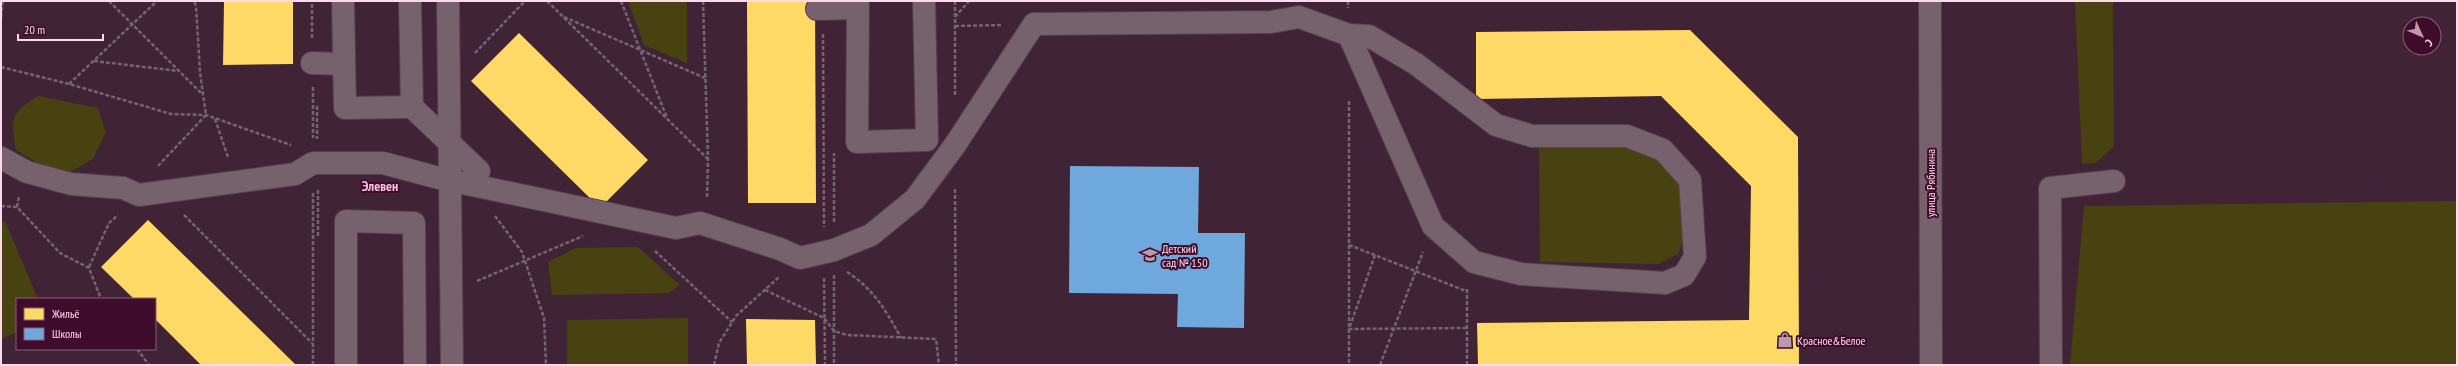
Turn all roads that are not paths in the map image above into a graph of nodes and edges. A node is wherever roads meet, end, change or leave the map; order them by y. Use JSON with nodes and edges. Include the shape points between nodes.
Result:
{"nodes":[{"id":1,"x":343,"y":1,"type":"edge"},
{"id":2,"x":410,"y":1,"type":"edge"},
{"id":3,"x":448,"y":1,"type":"edge"},
{"id":4,"x":924,"y":1,"type":"edge"},
{"id":5,"x":1930,"y":1,"type":"edge"},
{"id":6,"x":858,"y":4,"type":"edge"},
{"id":7,"x":820,"y":9,"type":"road end"},
{"id":8,"x":1349,"y":35,"type":"junction"},
{"id":9,"x":312,"y":64,"type":"dead end"},
{"id":10,"x":344,"y":64,"type":"junction"},
{"id":11,"x":412,"y":108,"type":"junction"},
{"id":12,"x":450,"y":143,"type":"junction"},
{"id":13,"x":1,"y":158,"type":"edge"},
{"id":14,"x":479,"y":171,"type":"dead end"},
{"id":15,"x":451,"y":180,"type":"junction"},
{"id":16,"x":2114,"y":181,"type":"dead end"},
{"id":17,"x":346,"y":365,"type":"edge"},
{"id":18,"x":415,"y":365,"type":"edge"},
{"id":19,"x":452,"y":365,"type":"edge"},
{"id":20,"x":1931,"y":365,"type":"edge"},
{"id":21,"x":2051,"y":365,"type":"edge"}],
"edges":[{"from":1,"to":10,"type":"street"},
{"from":2,"to":11,"type":"street"},
{"from":3,"to":12,"type":"street"},
{"from":4,"to":6,"type":"street","via":[[927,140],[857,142]]},
{"from":5,"to":20,"type":"street","name":"улица Рябинина"},
{"from":6,"to":7,"type":"street"},
{"from":8,"to":8,"type":"street","via":[[1369,36],[1416,64],[1496,125],[1532,136],[1627,136],[1663,150],[1690,180],[1695,257],[1684,275],[1665,283],[1521,274],[1474,262],[1433,226]]},
{"from":8,"to":15,"type":"street","via":[[1299,17],[1271,22],[1034,24],[955,145],[915,199],[871,235],[830,255],[800,258],[700,223],[676,228]]},
{"from":9,"to":10,"type":"street"},
{"from":10,"to":11,"type":"street","via":[[345,108]]},
{"from":11,"to":12,"type":"street"},
{"from":12,"to":14,"type":"street"},
{"from":12,"to":15,"type":"street"},
{"from":13,"to":15,"type":"street","via":[[27,172],[71,184],[123,188],[136,194],[162,193],[296,174],[313,163],[383,163]]},
{"from":15,"to":19,"type":"street"},
{"from":16,"to":21,"type":"street","via":[[2050,188]]},
{"from":17,"to":18,"type":"street","via":[[346,221],[414,223]]}]}
